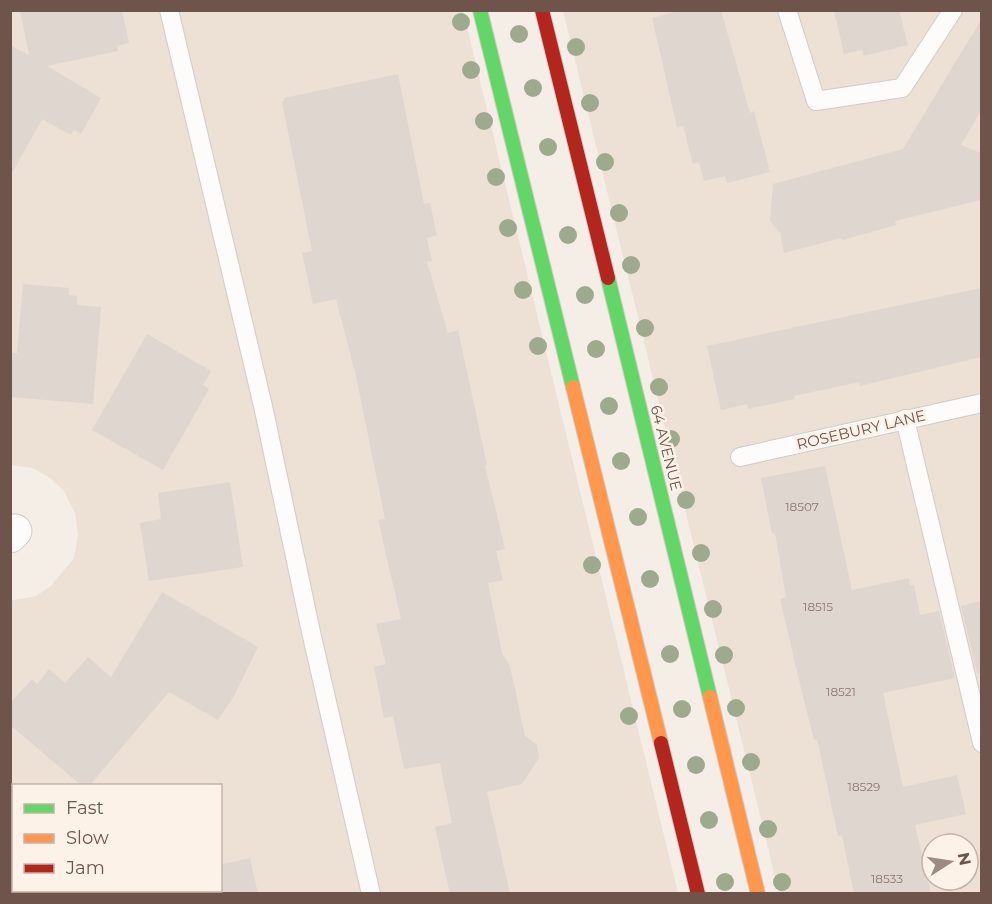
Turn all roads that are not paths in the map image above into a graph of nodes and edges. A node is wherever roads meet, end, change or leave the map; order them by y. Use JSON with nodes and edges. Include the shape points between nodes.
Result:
{"nodes":[{"id":1,"x":169,"y":10,"type":"edge"},
{"id":2,"x":480,"y":10,"type":"edge"},
{"id":3,"x":542,"y":10,"type":"edge"},
{"id":4,"x":787,"y":10,"type":"edge"},
{"id":5,"x":953,"y":10,"type":"edge"},
{"id":6,"x":981,"y":403,"type":"edge"},
{"id":7,"x":905,"y":419,"type":"junction"},
{"id":8,"x":740,"y":457,"type":"dead end"},
{"id":9,"x":981,"y":743,"type":"edge"},
{"id":10,"x":371,"y":894,"type":"edge"},
{"id":11,"x":698,"y":894,"type":"edge"},
{"id":12,"x":758,"y":894,"type":"edge"}],
"edges":[{"from":1,"to":10,"type":"lane","via":[[263,406]]},
{"from":2,"to":11,"type":"main road"},
{"from":3,"to":12,"type":"main road","name":"64 AVENUE"},
{"from":4,"to":5,"type":"lane","via":[[816,101],[902,88]]},
{"from":6,"to":7,"type":"lane","name":"ROSEBURY LANE"},
{"from":7,"to":8,"type":"lane","name":"ROSEBURY LANE"},
{"from":7,"to":9,"type":"lane"}]}
